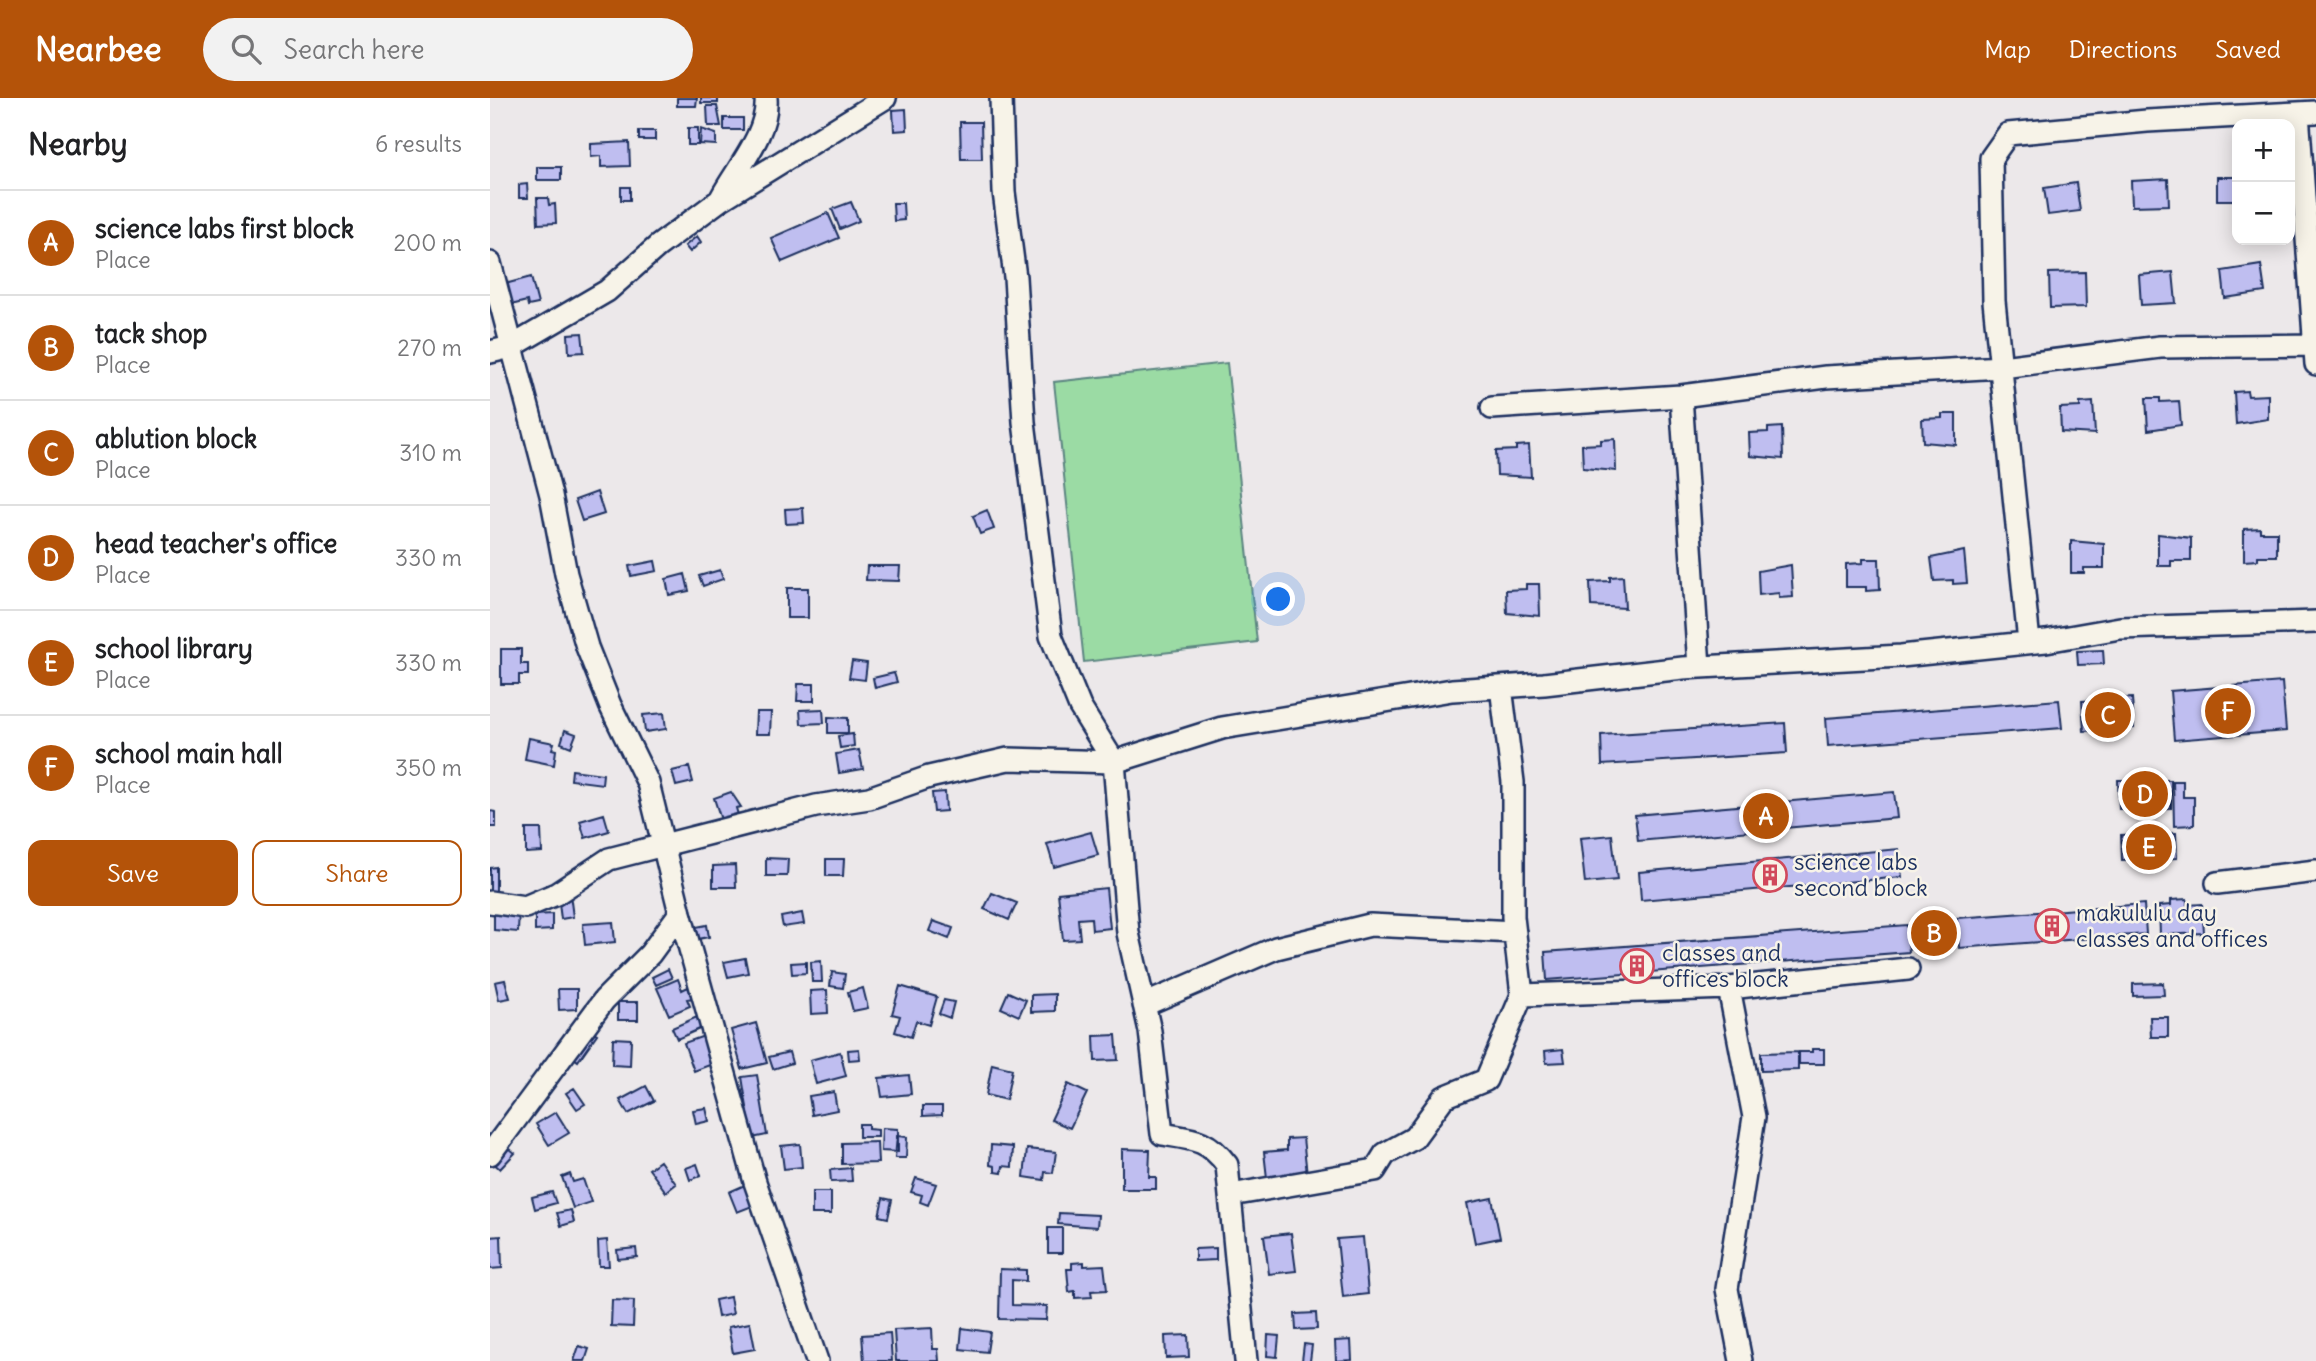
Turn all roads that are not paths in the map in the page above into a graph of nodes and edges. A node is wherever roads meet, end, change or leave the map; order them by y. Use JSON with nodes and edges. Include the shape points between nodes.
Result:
{"nodes":[{"id":1,"x":766,"y":98,"type":"edge"},
{"id":2,"x":884,"y":98,"type":"edge"},
{"id":3,"x":1001,"y":98,"type":"edge"},
{"id":4,"x":2307,"y":112,"type":"edge"},
{"id":5,"x":720,"y":200,"type":"junction"},
{"id":6,"x":490,"y":263,"type":"edge"},
{"id":7,"x":511,"y":348,"type":"junction"},
{"id":8,"x":490,"y":352,"type":"edge"},
{"id":9,"x":2315,"y":355,"type":"edge"},
{"id":10,"x":2002,"y":367,"type":"junction"},
{"id":11,"x":1681,"y":396,"type":"junction"},
{"id":12,"x":1492,"y":408,"type":"dead end"},
{"id":13,"x":2316,"y":622,"type":"edge"},
{"id":14,"x":2029,"y":642,"type":"junction"},
{"id":15,"x":1699,"y":667,"type":"junction"},
{"id":16,"x":1501,"y":687,"type":"junction"},
{"id":17,"x":1114,"y":762,"type":"junction"},
{"id":18,"x":663,"y":847,"type":"junction"},
{"id":19,"x":2316,"y":871,"type":"edge"},
{"id":20,"x":2217,"y":883,"type":"dead end"},
{"id":21,"x":490,"y":902,"type":"edge"},
{"id":22,"x":680,"y":913,"type":"junction"},
{"id":23,"x":1515,"y":932,"type":"junction"},
{"id":24,"x":1908,"y":969,"type":"dead end"},
{"id":25,"x":1728,"y":988,"type":"junction"},
{"id":26,"x":1522,"y":995,"type":"junction"},
{"id":27,"x":1144,"y":1006,"type":"junction"},
{"id":28,"x":490,"y":1154,"type":"edge"},
{"id":29,"x":1231,"y":1195,"type":"junction"},
{"id":30,"x":817,"y":1361,"type":"edge"},
{"id":31,"x":1246,"y":1361,"type":"edge"},
{"id":32,"x":1741,"y":1361,"type":"edge"}],
"edges":[{"from":1,"to":5,"type":"street","via":[[767,112],[759,135]]},
{"from":2,"to":5,"type":"street"},
{"from":3,"to":17,"type":"street","via":[[1004,192],[1015,277],[1024,422],[1052,636],[1080,707]]},
{"from":4,"to":9,"type":"street"},
{"from":4,"to":10,"type":"street","via":[[2008,134],[1991,158],[1994,301]]},
{"from":5,"to":7,"type":"street","via":[[607,291]]},
{"from":6,"to":7,"type":"street"},
{"from":7,"to":8,"type":"street"},
{"from":7,"to":18,"type":"street","via":[[587,647],[648,783]]},
{"from":9,"to":10,"type":"street","via":[[2160,346]]},
{"from":10,"to":11,"type":"street","via":[[1826,377]]},
{"from":10,"to":14,"type":"street"},
{"from":11,"to":12,"type":"street"},
{"from":11,"to":15,"type":"street"},
{"from":13,"to":14,"type":"street","via":[[2120,628]]},
{"from":14,"to":15,"type":"street","via":[[1901,656]]},
{"from":15,"to":16,"type":"street"},
{"from":16,"to":17,"type":"street","via":[[1452,690],[1222,728]]},
{"from":16,"to":23,"type":"street","via":[[1513,782]]},
{"from":17,"to":18,"type":"street","via":[[1008,759]]},
{"from":17,"to":27,"type":"street","via":[[1128,933]]},
{"from":18,"to":21,"type":"street","via":[[609,859],[564,890],[525,907]]},
{"from":18,"to":22,"type":"street"},
{"from":19,"to":20,"type":"street"},
{"from":22,"to":28,"type":"street","via":[[650,954],[597,1009]]},
{"from":22,"to":30,"type":"street","via":[[755,1182]]},
{"from":23,"to":26,"type":"street"},
{"from":23,"to":27,"type":"street","via":[[1370,925],[1276,948]]},
{"from":24,"to":25,"type":"street"},
{"from":25,"to":26,"type":"street"},
{"from":25,"to":32,"type":"street","via":[[1754,1117],[1727,1289]]},
{"from":26,"to":29,"type":"street","via":[[1486,1080],[1444,1097],[1414,1138],[1385,1154],[1375,1170]]},
{"from":27,"to":29,"type":"street","via":[[1163,1134],[1195,1139],[1214,1148],[1227,1165]]},
{"from":29,"to":31,"type":"street"}]}
